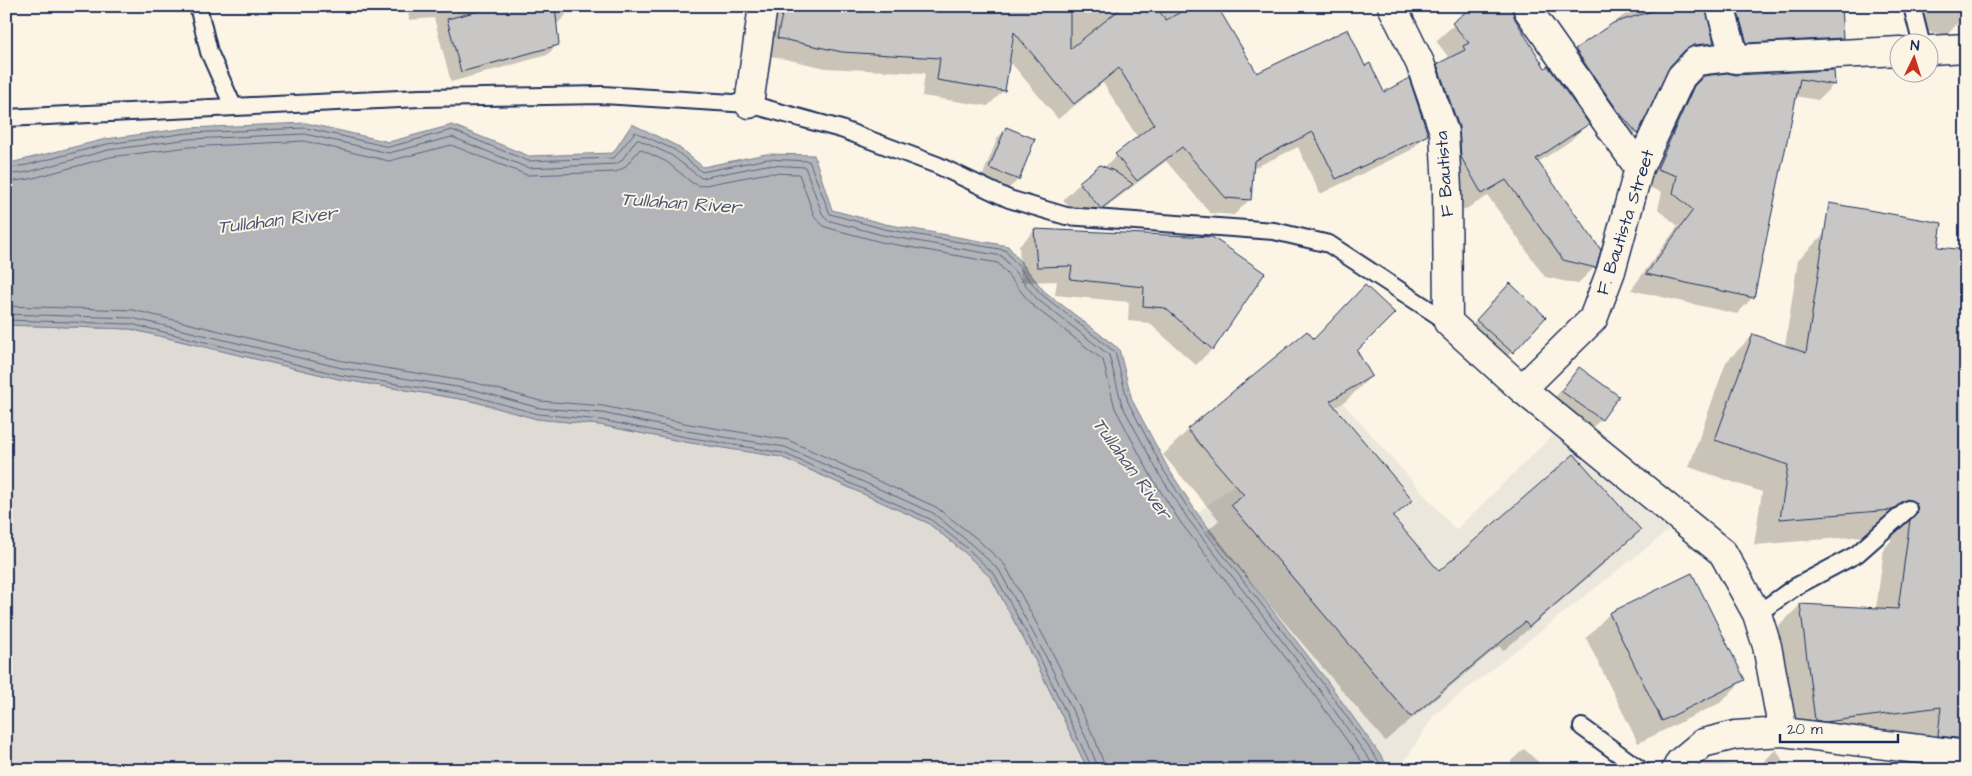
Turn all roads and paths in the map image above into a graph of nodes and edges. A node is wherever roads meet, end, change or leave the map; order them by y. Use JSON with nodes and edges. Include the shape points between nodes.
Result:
{"nodes":[{"id":1,"x":198,"y":6,"type":"edge"},
{"id":2,"x":763,"y":6,"type":"edge"},
{"id":3,"x":1392,"y":6,"type":"edge"},
{"id":4,"x":1720,"y":6,"type":"edge"},
{"id":5,"x":1912,"y":6,"type":"edge"},
{"id":6,"x":1528,"y":10,"type":"dead end"},
{"id":7,"x":1918,"y":32,"type":"edge"},
{"id":8,"x":1966,"y":48,"type":"edge"},
{"id":9,"x":1940,"y":49,"type":"edge"},
{"id":10,"x":1890,"y":51,"type":"edge"},
{"id":11,"x":1735,"y":59,"type":"junction"},
{"id":12,"x":749,"y":104,"type":"junction"},
{"id":13,"x":233,"y":106,"type":"junction"},
{"id":14,"x":6,"y":118,"type":"edge"},
{"id":15,"x":1639,"y":168,"type":"junction"},
{"id":16,"x":1448,"y":322,"type":"junction"},
{"id":17,"x":1522,"y":389,"type":"junction"},
{"id":18,"x":1908,"y":509,"type":"dead end"},
{"id":19,"x":1757,"y":614,"type":"junction"},
{"id":20,"x":1582,"y":727,"type":"dead end"},
{"id":21,"x":1783,"y":732,"type":"junction"},
{"id":22,"x":1966,"y":755,"type":"edge"},
{"id":23,"x":1641,"y":770,"type":"edge"},
{"id":24,"x":1676,"y":770,"type":"edge"}],
"edges":[{"from":1,"to":13,"type":"lane","via":[[210,52]]},
{"from":2,"to":12,"type":"street"},
{"from":3,"to":16,"type":"street","name":"F Bautista","via":[[1420,63],[1444,132]]},
{"from":4,"to":11,"type":"street"},
{"from":5,"to":7,"type":"lane"},
{"from":6,"to":15,"type":"street"},
{"from":8,"to":9,"type":"street"},
{"from":10,"to":11,"type":"street","name":"F. Bautista Street"},
{"from":11,"to":15,"type":"street","name":"F. Bautista Street","via":[[1696,61],[1680,77]]},
{"from":12,"to":13,"type":"lane","via":[[603,95]]},
{"from":12,"to":16,"type":"lane","via":[[841,129],[937,165],[1009,199],[1066,216],[1274,231],[1329,244]]},
{"from":13,"to":14,"type":"lane"},
{"from":15,"to":17,"type":"street","name":"F. Bautista Street","via":[[1611,271],[1594,319]]},
{"from":16,"to":17,"type":"street"},
{"from":17,"to":19,"type":"street","via":[[1723,553]]},
{"from":18,"to":19,"type":"lane","via":[[1857,554],[1795,587]]},
{"from":19,"to":21,"type":"street","via":[[1767,646]]},
{"from":20,"to":23,"type":"lane"},
{"from":21,"to":22,"type":"street"},
{"from":21,"to":24,"type":"street","via":[[1735,735],[1703,743],[1680,762]]}]}
